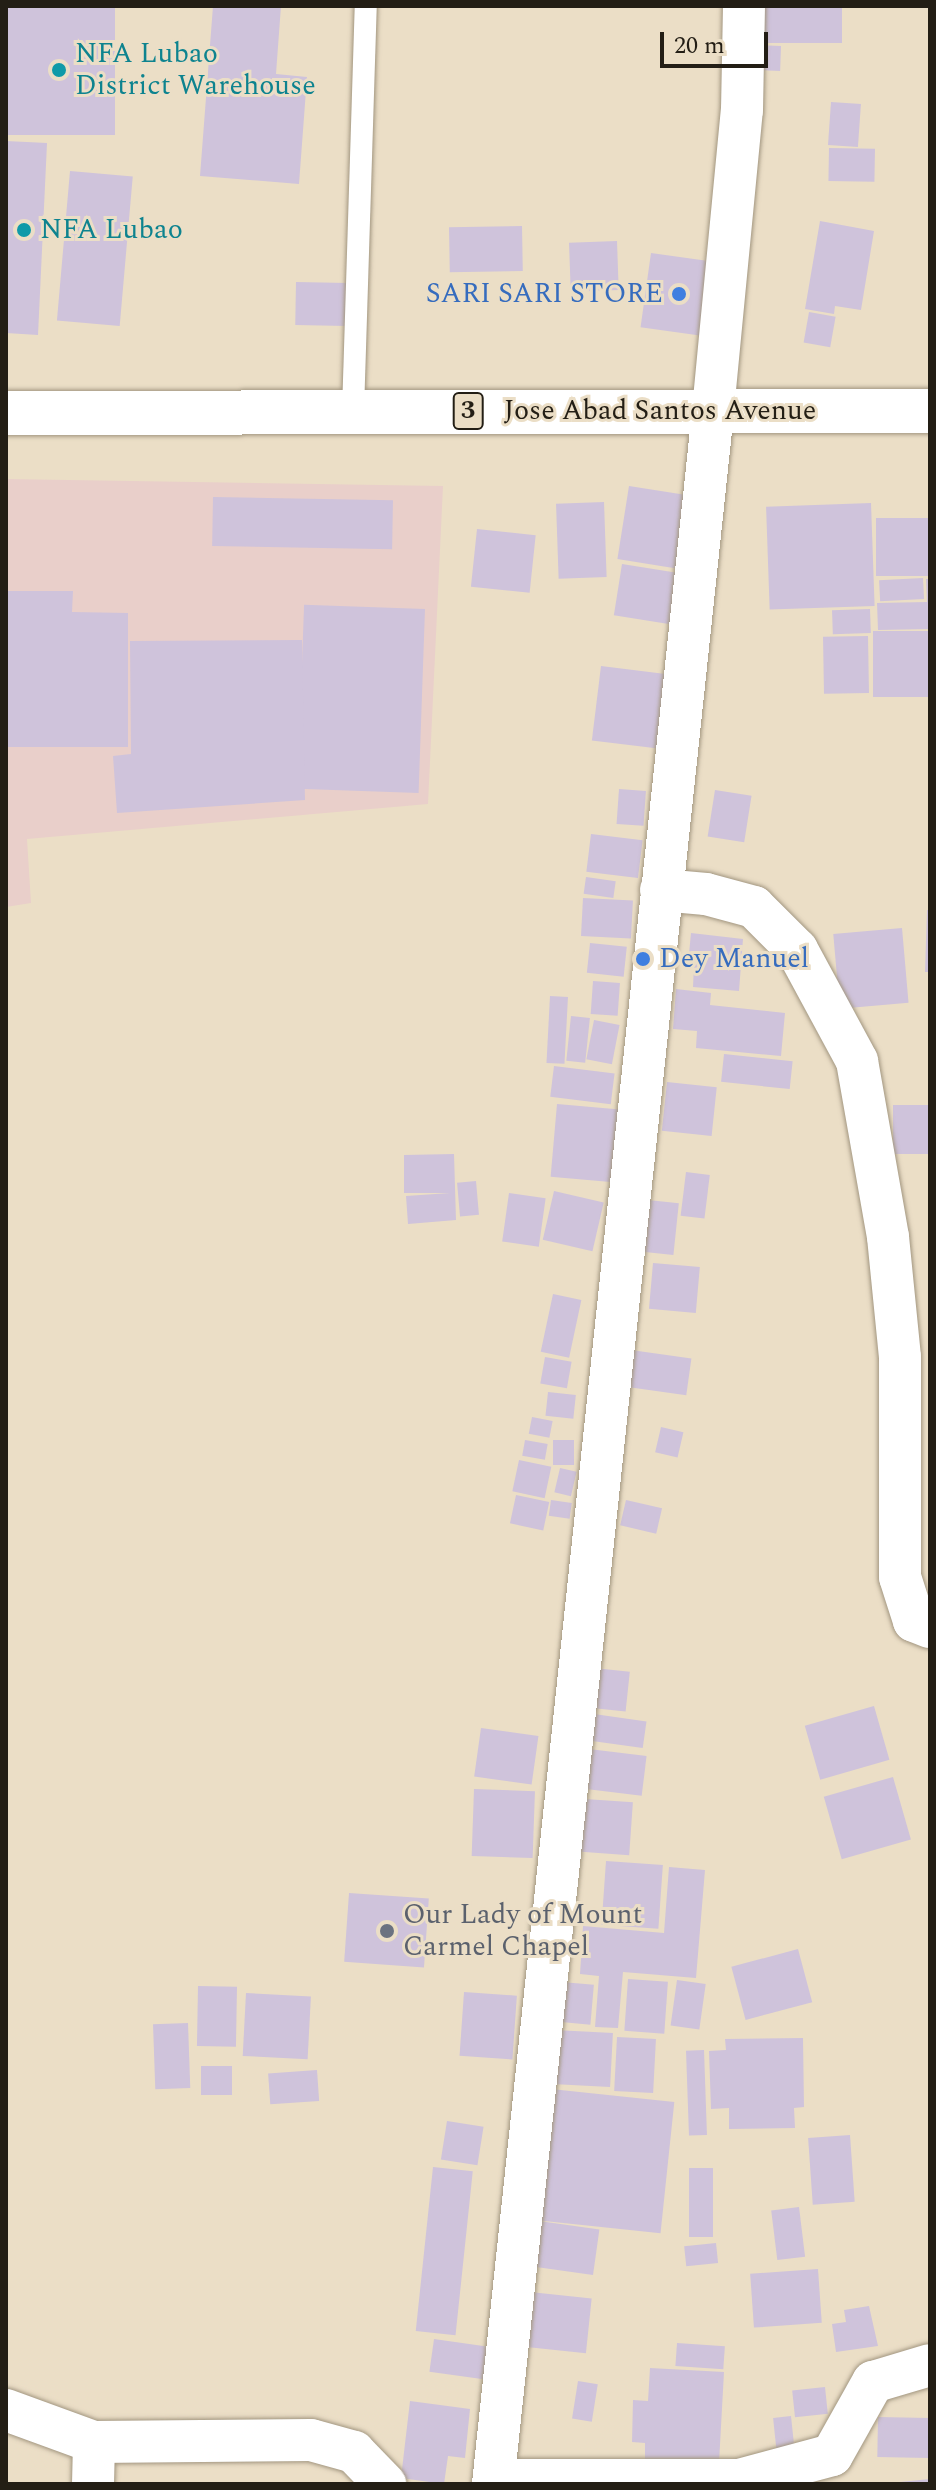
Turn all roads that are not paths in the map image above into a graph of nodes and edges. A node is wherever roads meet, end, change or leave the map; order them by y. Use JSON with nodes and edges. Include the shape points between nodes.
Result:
{"nodes":[{"id":1,"x":366,"y":6,"type":"edge"},
{"id":2,"x":744,"y":6,"type":"edge"},
{"id":3,"x":713,"y":410,"type":"junction"},
{"id":4,"x":930,"y":411,"type":"edge"},
{"id":5,"x":353,"y":412,"type":"junction"},
{"id":6,"x":6,"y":413,"type":"edge"},
{"id":7,"x":661,"y":890,"type":"junction"},
{"id":8,"x":930,"y":1627,"type":"edge"},
{"id":9,"x":930,"y":2365,"type":"edge"},
{"id":10,"x":6,"y":2410,"type":"edge"},
{"id":11,"x":94,"y":2442,"type":"junction"},
{"id":12,"x":493,"y":2482,"type":"edge"},
{"id":13,"x":93,"y":2484,"type":"edge"},
{"id":14,"x":385,"y":2484,"type":"edge"}],
"edges":[{"from":1,"to":5,"type":"lane"},
{"from":2,"to":3,"type":"street","via":[[742,110]]},
{"from":3,"to":4,"type":"highway","name":"Jose Abad Santos Avenue","number":"3"},
{"from":3,"to":5,"type":"highway","name":"Jose Abad Santos Avenue","number":"3"},
{"from":3,"to":7,"type":"street"},
{"from":5,"to":6,"type":"highway","name":"Jose Abad Santos Avenue","number":"3"},
{"from":7,"to":8,"type":"street","via":[[706,894],[754,907],[797,950],[857,1061],[888,1237],[900,1357],[900,1577],[914,1621]]},
{"from":7,"to":12,"type":"street"},
{"from":9,"to":12,"type":"street","via":[[873,2382],[832,2455],[739,2480]]},
{"from":10,"to":11,"type":"street"},
{"from":11,"to":13,"type":"street"},
{"from":11,"to":14,"type":"street","via":[[311,2440],[354,2452]]}]}
